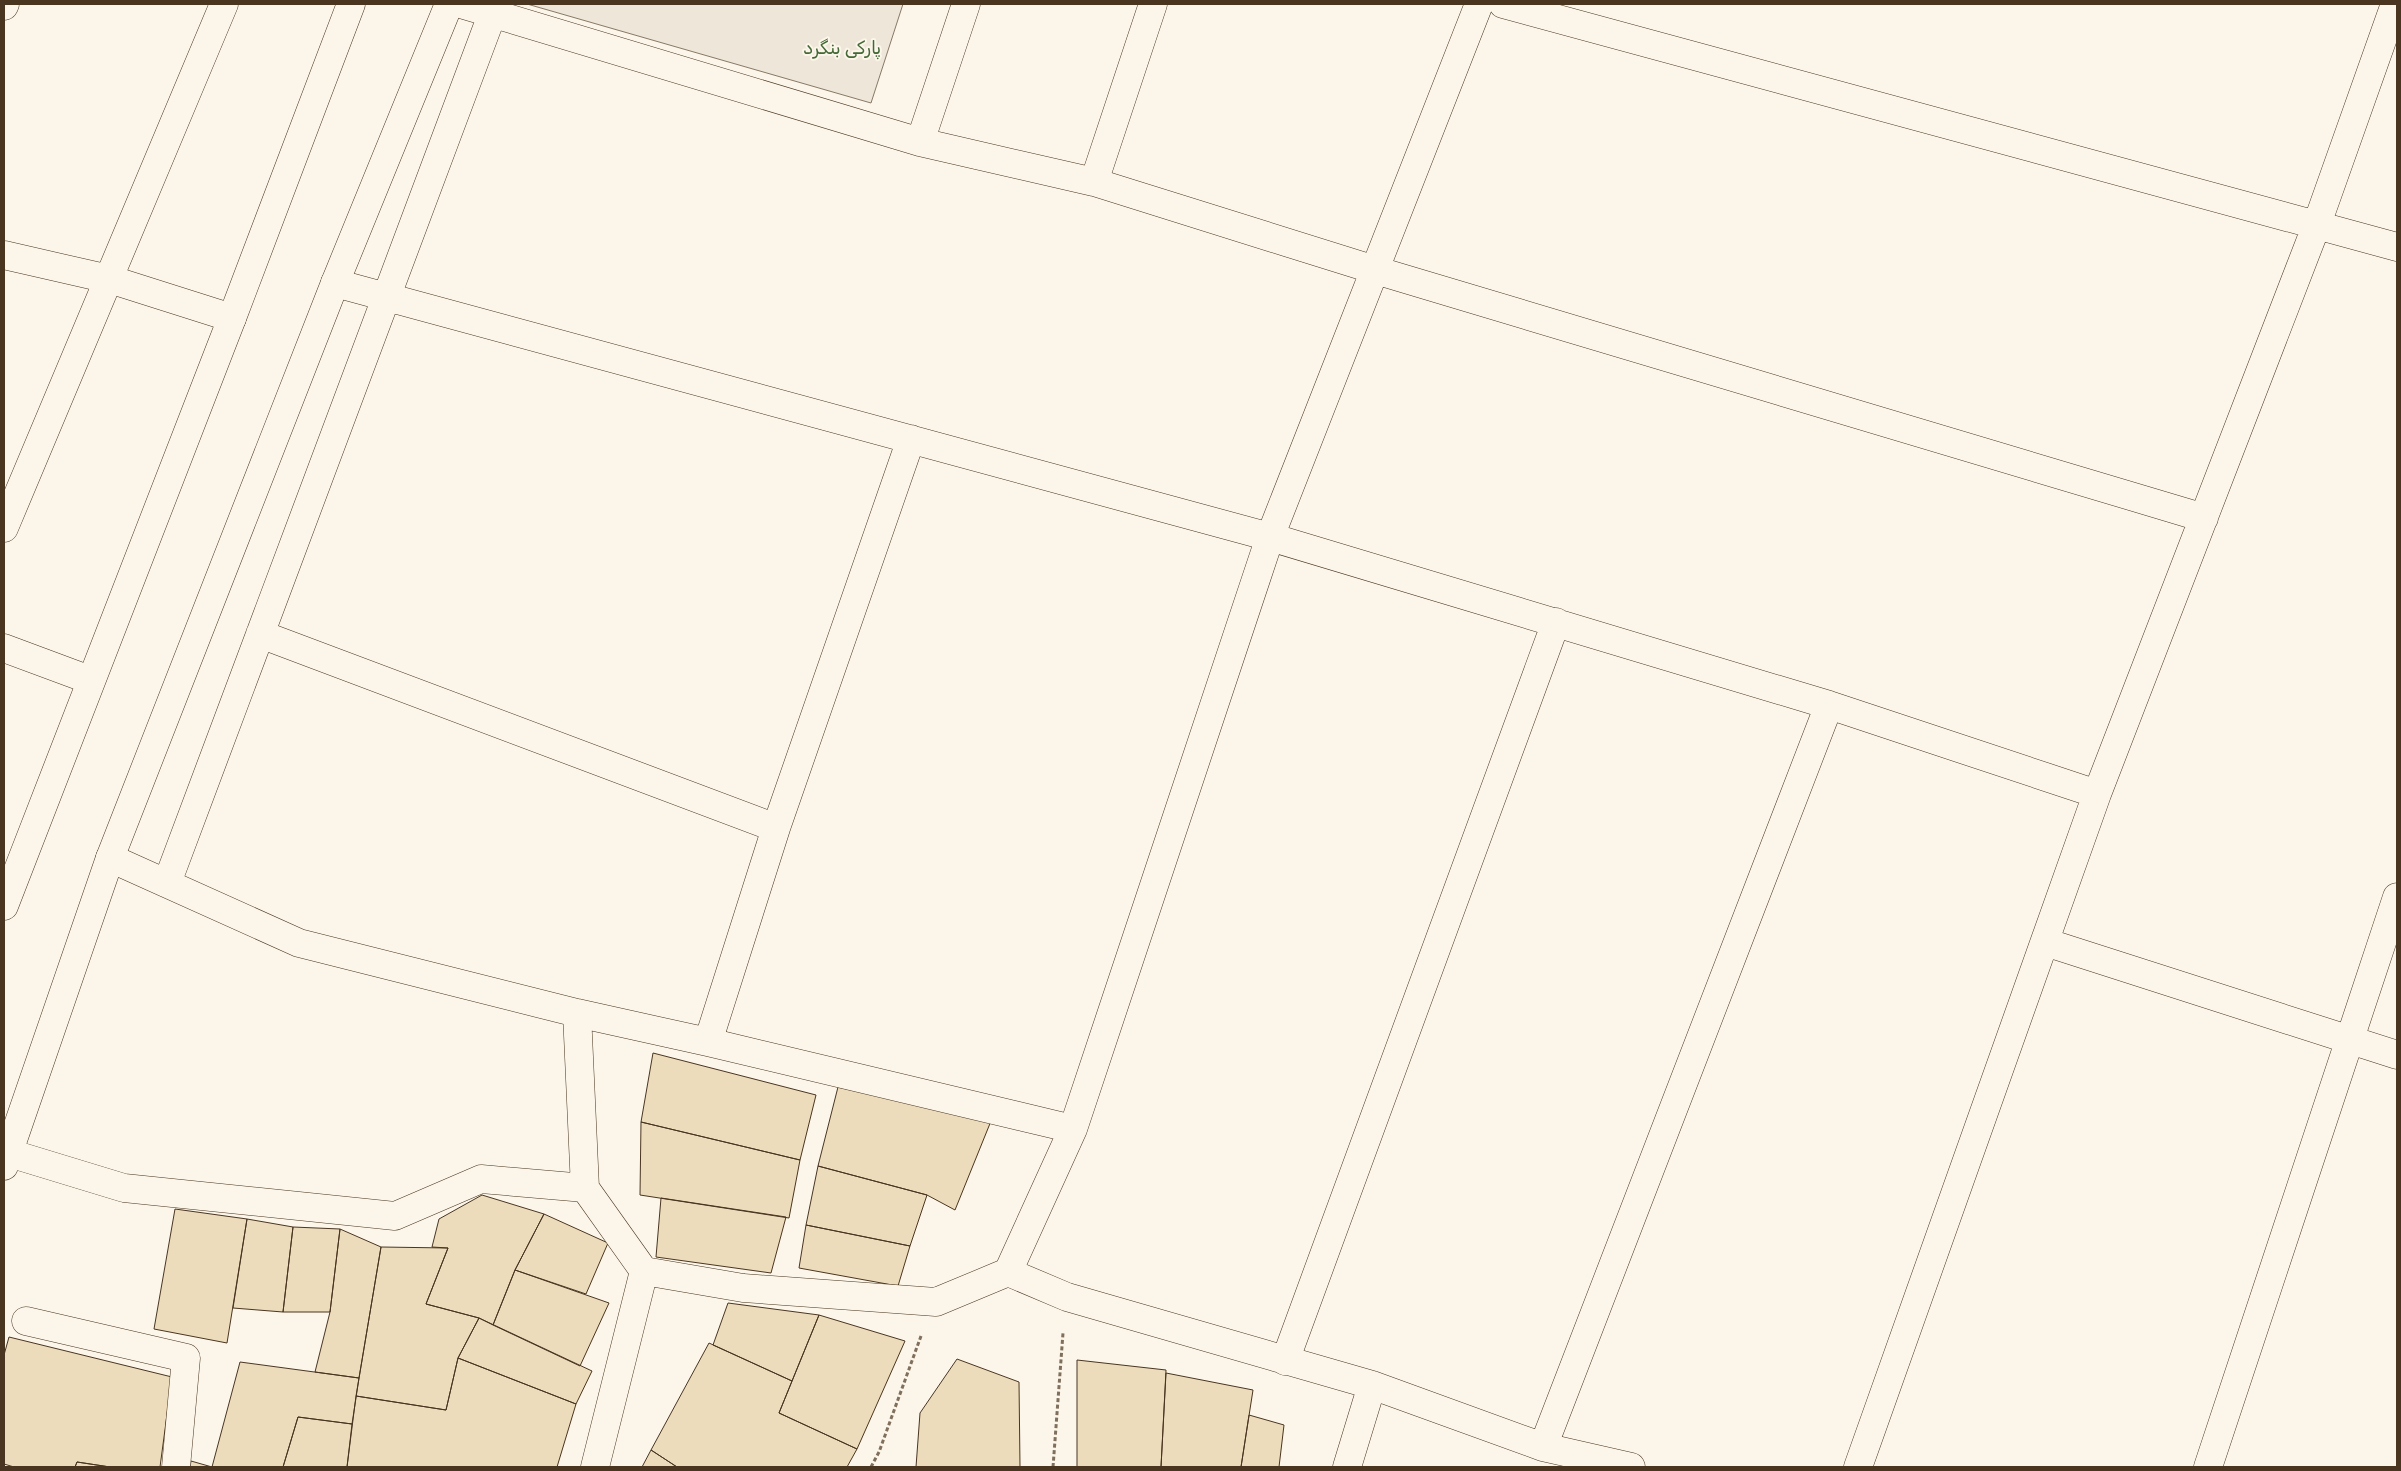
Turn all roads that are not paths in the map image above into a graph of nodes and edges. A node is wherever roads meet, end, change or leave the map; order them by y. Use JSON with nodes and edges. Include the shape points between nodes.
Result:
{"nodes":[{"id":1,"x":224,"y":4,"type":"edge"},
{"id":2,"x":351,"y":4,"type":"edge"},
{"id":3,"x":449,"y":4,"type":"edge"},
{"id":4,"x":461,"y":4,"type":"edge"},
{"id":5,"x":966,"y":4,"type":"edge"},
{"id":6,"x":1153,"y":4,"type":"edge"},
{"id":7,"x":1479,"y":4,"type":"edge"},
{"id":8,"x":1502,"y":4,"type":"edge"},
{"id":9,"x":2395,"y":4,"type":"edge"},
{"id":10,"x":494,"y":9,"type":"edge"},
{"id":11,"x":920,"y":142,"type":"junction"},
{"id":12,"x":1094,"y":182,"type":"junction"},
{"id":13,"x":2317,"y":224,"type":"junction"},
{"id":14,"x":2397,"y":247,"type":"edge"},
{"id":15,"x":4,"y":255,"type":"edge"},
{"id":16,"x":1375,"y":270,"type":"junction"},
{"id":17,"x":110,"y":279,"type":"junction"},
{"id":18,"x":335,"y":283,"type":"junction"},
{"id":19,"x":387,"y":295,"type":"junction"},
{"id":20,"x":232,"y":318,"type":"junction"},
{"id":21,"x":911,"y":440,"type":"junction"},
{"id":22,"x":2204,"y":518,"type":"junction"},
{"id":23,"x":4,"y":528,"type":"edge"},
{"id":24,"x":1270,"y":537,"type":"junction"},
{"id":25,"x":1556,"y":622,"type":"junction"},
{"id":26,"x":260,"y":634,"type":"junction"},
{"id":27,"x":4,"y":648,"type":"edge"},
{"id":28,"x":90,"y":680,"type":"junction"},
{"id":29,"x":1829,"y":705,"type":"junction"},
{"id":30,"x":2097,"y":794,"type":"junction"},
{"id":31,"x":776,"y":828,"type":"junction"},
{"id":32,"x":110,"y":858,"type":"junction"},
{"id":33,"x":167,"y":883,"type":"junction"},
{"id":34,"x":2397,"y":898,"type":"edge"},
{"id":35,"x":4,"y":906,"type":"edge"},
{"id":36,"x":2045,"y":942,"type":"junction"},
{"id":37,"x":577,"y":1013,"type":"junction"},
{"id":38,"x":2349,"y":1039,"type":"junction"},
{"id":39,"x":708,"y":1042,"type":"junction"},
{"id":40,"x":2397,"y":1055,"type":"edge"},
{"id":41,"x":1073,"y":1130,"type":"junction"},
{"id":42,"x":6,"y":1160,"type":"edge"},
{"id":43,"x":585,"y":1188,"type":"junction"},
{"id":44,"x":644,"y":1272,"type":"junction"},
{"id":45,"x":1008,"y":1272,"type":"junction"},
{"id":46,"x":26,"y":1321,"type":"dead end"},
{"id":47,"x":1285,"y":1361,"type":"junction"},
{"id":48,"x":1372,"y":1386,"type":"junction"},
{"id":49,"x":1543,"y":1447,"type":"junction"},
{"id":50,"x":176,"y":1467,"type":"edge"},
{"id":51,"x":595,"y":1467,"type":"edge"},
{"id":52,"x":1347,"y":1467,"type":"edge"},
{"id":53,"x":1630,"y":1467,"type":"edge"},
{"id":54,"x":1858,"y":1467,"type":"edge"},
{"id":55,"x":2208,"y":1467,"type":"edge"}],
"edges":[{"from":1,"to":17,"type":"main road"},
{"from":2,"to":20,"type":"main road"},
{"from":3,"to":18,"type":"main road"},
{"from":4,"to":10,"type":"main road"},
{"from":5,"to":11,"type":"main road"},
{"from":6,"to":12,"type":"main road"},
{"from":7,"to":16,"type":"main road"},
{"from":8,"to":13,"type":"main road"},
{"from":9,"to":13,"type":"main road"},
{"from":10,"to":11,"type":"main road"},
{"from":10,"to":19,"type":"main road"},
{"from":11,"to":12,"type":"main road"},
{"from":12,"to":16,"type":"main road"},
{"from":13,"to":14,"type":"main road"},
{"from":13,"to":22,"type":"main road"},
{"from":15,"to":17,"type":"main road"},
{"from":16,"to":22,"type":"main road"},
{"from":16,"to":24,"type":"main road"},
{"from":17,"to":20,"type":"main road"},
{"from":17,"to":23,"type":"main road"},
{"from":18,"to":19,"type":"main road"},
{"from":18,"to":32,"type":"main road"},
{"from":19,"to":21,"type":"main road"},
{"from":19,"to":26,"type":"main road"},
{"from":20,"to":28,"type":"main road"},
{"from":21,"to":24,"type":"main road"},
{"from":21,"to":31,"type":"main road"},
{"from":22,"to":30,"type":"main road"},
{"from":24,"to":25,"type":"main road"},
{"from":24,"to":41,"type":"main road"},
{"from":25,"to":29,"type":"main road"},
{"from":25,"to":47,"type":"main road"},
{"from":26,"to":31,"type":"main road"},
{"from":26,"to":33,"type":"main road"},
{"from":27,"to":28,"type":"main road"},
{"from":28,"to":35,"type":"main road"},
{"from":29,"to":30,"type":"main road"},
{"from":29,"to":49,"type":"main road"},
{"from":30,"to":36,"type":"main road"},
{"from":31,"to":39,"type":"main road"},
{"from":32,"to":33,"type":"main road"},
{"from":32,"to":42,"type":"main road"},
{"from":33,"to":37,"type":"main road","via":[[299,943]]},
{"from":34,"to":38,"type":"main road"},
{"from":36,"to":38,"type":"main road"},
{"from":36,"to":54,"type":"main road"},
{"from":37,"to":39,"type":"main road"},
{"from":37,"to":43,"type":"main road"},
{"from":38,"to":40,"type":"main road"},
{"from":38,"to":55,"type":"main road"},
{"from":39,"to":41,"type":"main road"},
{"from":41,"to":45,"type":"main road"},
{"from":42,"to":43,"type":"main road","via":[[124,1188],[395,1216],[482,1179]]},
{"from":43,"to":44,"type":"main road"},
{"from":44,"to":45,"type":"main road","via":[[743,1288],[936,1302]]},
{"from":44,"to":51,"type":"main road"},
{"from":45,"to":47,"type":"main road","via":[[1066,1297]]},
{"from":46,"to":50,"type":"main road","via":[[186,1358]]},
{"from":47,"to":48,"type":"main road"},
{"from":48,"to":49,"type":"main road"},
{"from":48,"to":52,"type":"main road"},
{"from":49,"to":53,"type":"main road"}]}
